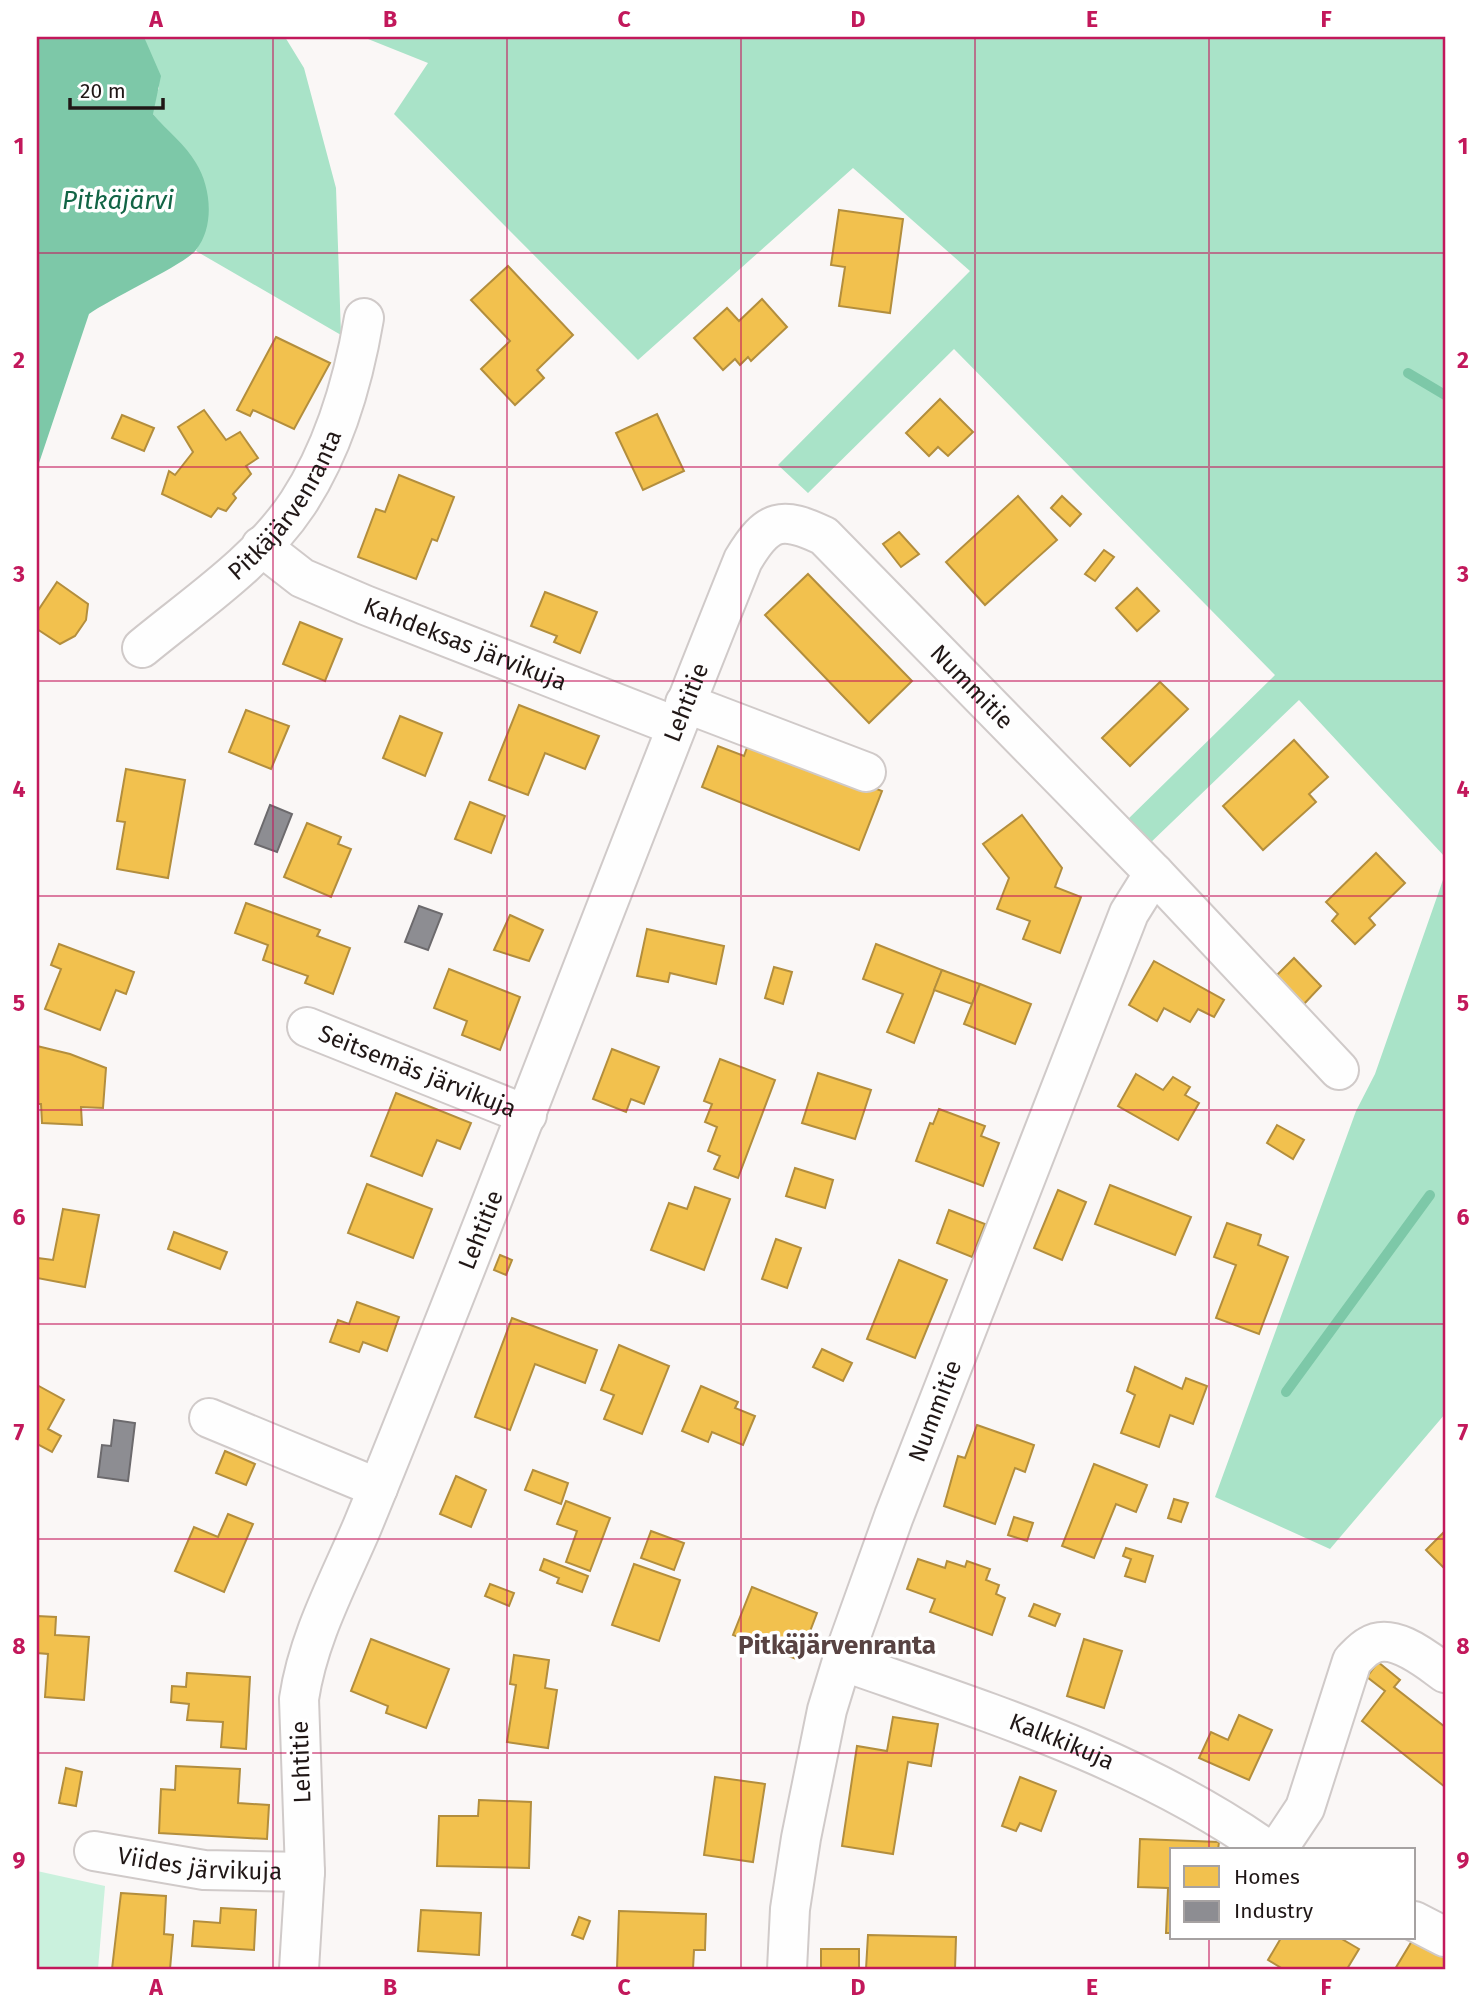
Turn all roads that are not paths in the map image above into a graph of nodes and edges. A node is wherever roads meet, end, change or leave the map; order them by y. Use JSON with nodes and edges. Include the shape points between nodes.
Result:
{"nodes":[{"id":1,"x":364,"y":318,"type":"dead end"},
{"id":2,"x":780,"y":522,"type":"joint"},
{"id":3,"x":261,"y":546,"type":"junction"},
{"id":4,"x":142,"y":648,"type":"dead end"},
{"id":5,"x":680,"y":714,"type":"junction"},
{"id":6,"x":866,"y":772,"type":"dead end"},
{"id":7,"x":1154,"y":873,"type":"junction"},
{"id":8,"x":307,"y":1027,"type":"dead end"},
{"id":9,"x":1339,"y":1070,"type":"dead end"},
{"id":10,"x":527,"y":1115,"type":"junction"},
{"id":11,"x":209,"y":1418,"type":"dead end"},
{"id":12,"x":378,"y":1488,"type":"junction"},
{"id":13,"x":842,"y":1661,"type":"junction"},
{"id":14,"x":1445,"y":1673,"type":"edge"},
{"id":15,"x":1265,"y":1848,"type":"edge"},
{"id":16,"x":1278,"y":1848,"type":"edge"},
{"id":17,"x":94,"y":1851,"type":"dead end"},
{"id":18,"x":305,"y":1872,"type":"junction"},
{"id":19,"x":1416,"y":1922,"type":"edge"},
{"id":20,"x":1445,"y":1937,"type":"edge"},
{"id":21,"x":299,"y":1969,"type":"edge"},
{"id":22,"x":787,"y":1969,"type":"edge"}],
"edges":[{"from":1,"to":3,"type":"street","name":"Pitkäjärvenranta","via":[[355,369],[328,445],[297,505]]},
{"from":2,"to":5,"type":"street","name":"Lehtitie","via":[[758,534],[743,559]]},
{"from":2,"to":7,"type":"street","name":"Nummitie","via":[[801,525],[824,536]]},
{"from":3,"to":4,"type":"street","name":"Pitkäjärvenranta"},
{"from":3,"to":5,"type":"street","name":"Kahdeksas järvikuja","via":[[302,578],[365,606]]},
{"from":5,"to":6,"type":"street","name":"Kahdeksas järvikuja"},
{"from":5,"to":10,"type":"street","name":"Lehtitie"},
{"from":7,"to":9,"type":"street","name":"Nummitie"},
{"from":7,"to":13,"type":"street","name":"Nummitie","via":[[1129,913]]},
{"from":8,"to":10,"type":"street","name":"Seitsemäs järvikuja"},
{"from":10,"to":12,"type":"street","name":"Lehtitie"},
{"from":11,"to":12,"type":"street"},
{"from":12,"to":18,"type":"street","name":"Lehtitie","via":[[303,1671],[299,1699]]},
{"from":13,"to":15,"type":"street","name":"Kalkkikuja","via":[[1062,1738],[1218,1814]]},
{"from":13,"to":22,"type":"street","name":"Nummitie","via":[[827,1710],[801,1838]]},
{"from":14,"to":16,"type":"street","via":[[1392,1642],[1370,1644],[1352,1661],[1305,1808]]},
{"from":17,"to":18,"type":"street","name":"Viides järvikuja","via":[[204,1870]]},
{"from":18,"to":21,"type":"street","name":"Lehtitie"},
{"from":19,"to":20,"type":"street"}]}
